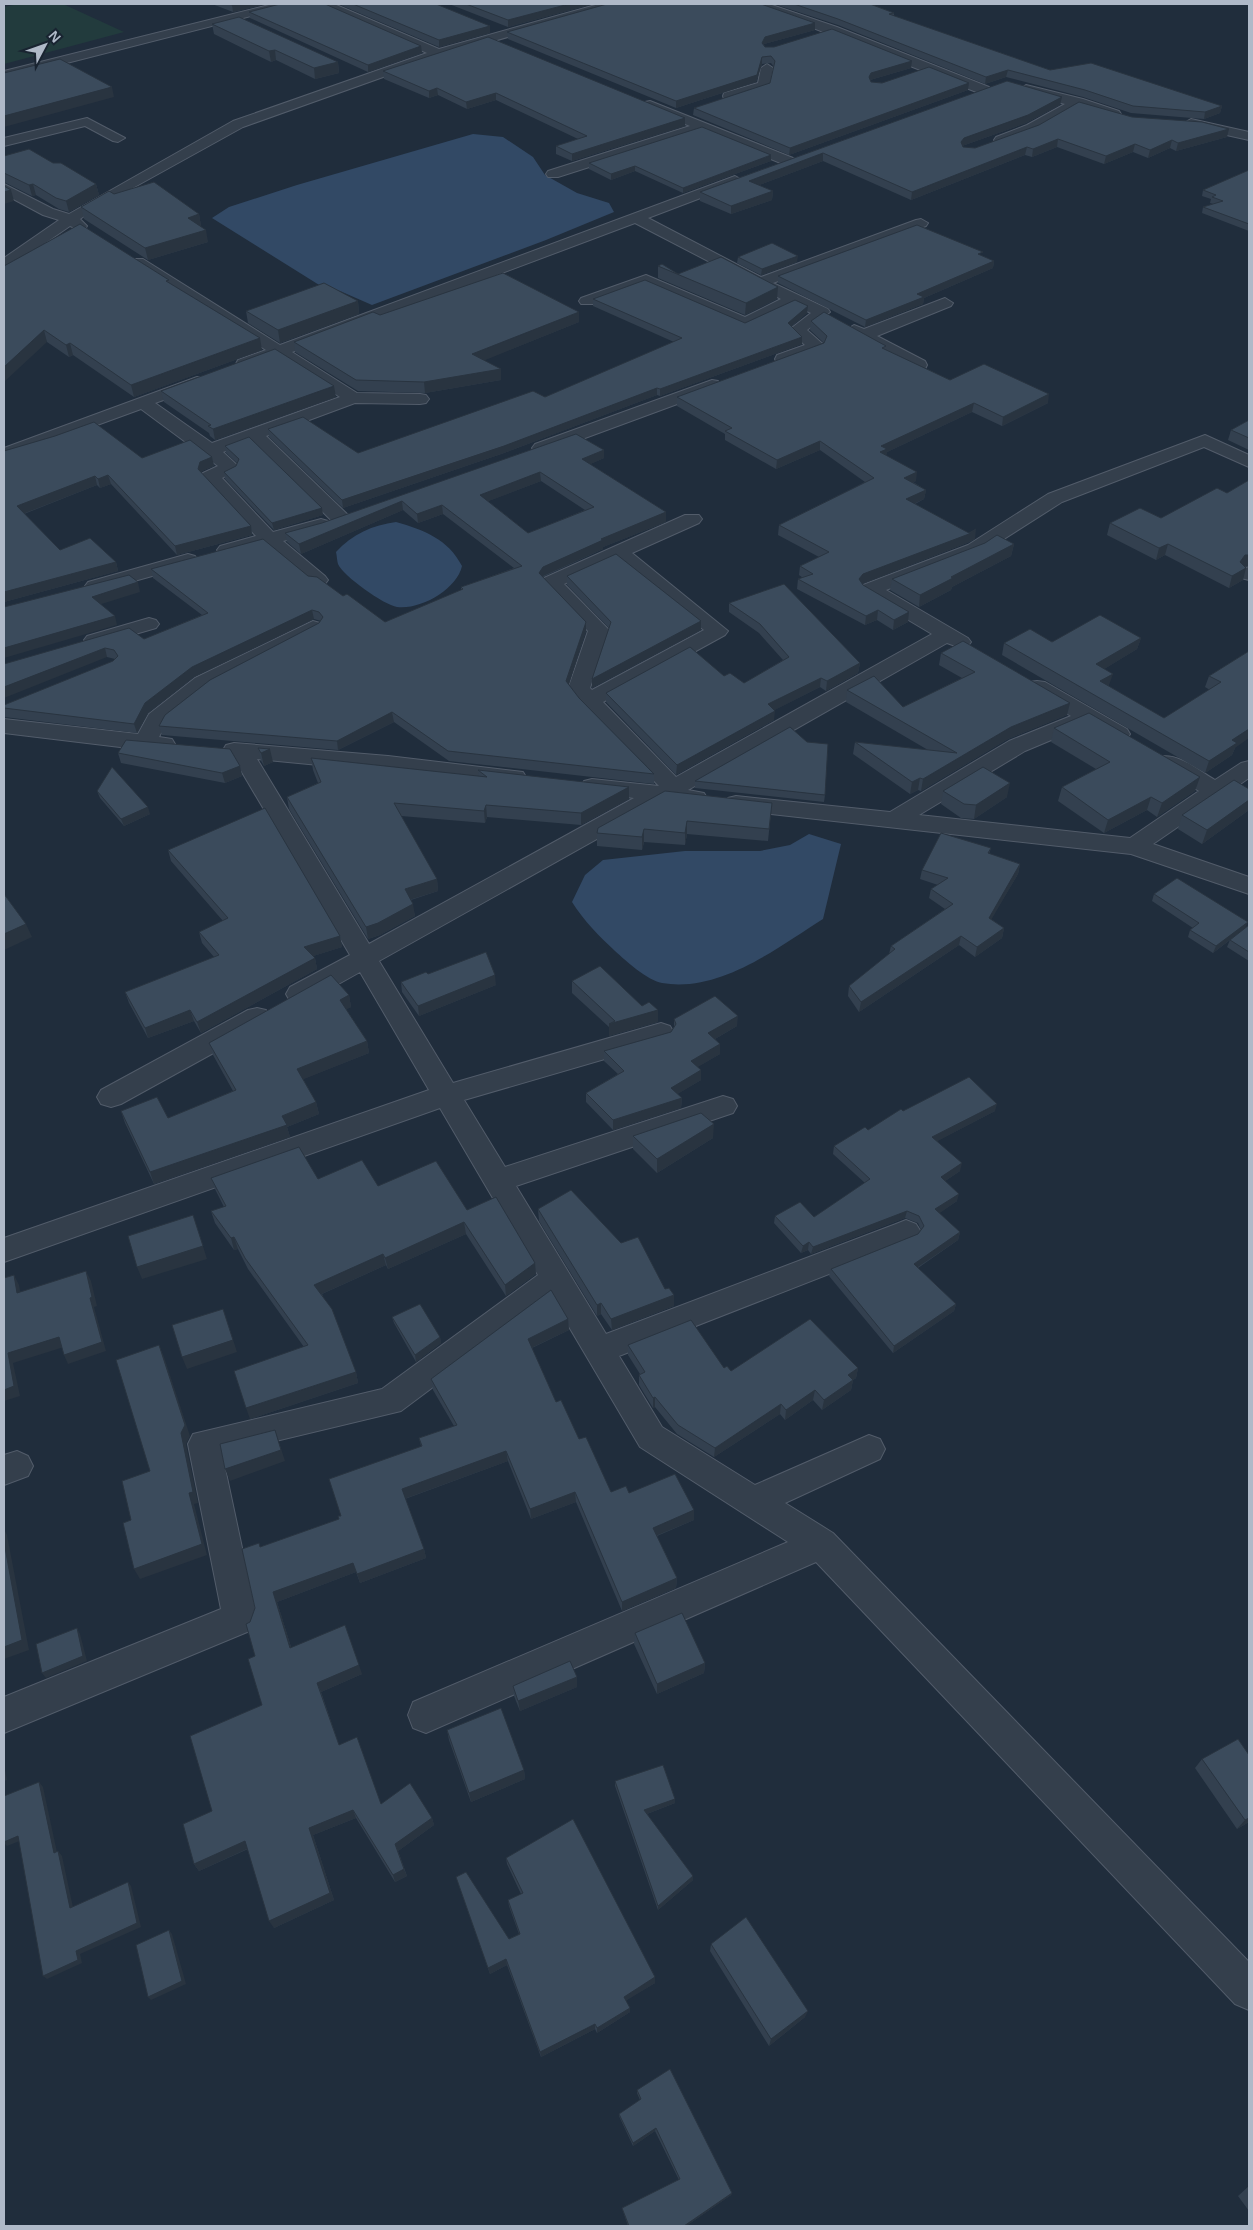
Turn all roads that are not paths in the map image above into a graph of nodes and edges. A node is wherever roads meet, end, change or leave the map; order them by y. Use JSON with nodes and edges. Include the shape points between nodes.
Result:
{"nodes":[{"id":1,"x":286,"y":4,"type":"edge"},
{"id":2,"x":325,"y":4,"type":"edge"},
{"id":3,"x":569,"y":4,"type":"edge"},
{"id":4,"x":611,"y":4,"type":"edge"},
{"id":5,"x":758,"y":4,"type":"edge"},
{"id":6,"x":217,"y":10,"type":"dead end"},
{"id":7,"x":586,"y":10,"type":"junction"},
{"id":8,"x":232,"y":17,"type":"junction"},
{"id":9,"x":250,"y":25,"type":"edge"},
{"id":10,"x":834,"y":30,"type":"junction"},
{"id":11,"x":816,"y":35,"type":"edge"},
{"id":12,"x":438,"y":53,"type":"junction"},
{"id":13,"x":767,"y":68,"type":"edge"},
{"id":14,"x":928,"y":68,"type":"junction"},
{"id":15,"x":349,"y":70,"type":"dead end"},
{"id":16,"x":911,"y":74,"type":"edge"},
{"id":17,"x":4,"y":75,"type":"edge"},
{"id":18,"x":367,"y":78,"type":"junction"},
{"id":19,"x":1015,"y":86,"type":"edge"},
{"id":20,"x":966,"y":97,"type":"edge"},
{"id":21,"x":639,"y":100,"type":"edge"},
{"id":22,"x":719,"y":100,"type":"edge"},
{"id":23,"x":1078,"y":102,"type":"junction"},
{"id":24,"x":692,"y":109,"type":"edge"},
{"id":25,"x":675,"y":115,"type":"junction"},
{"id":26,"x":1130,"y":119,"type":"edge"},
{"id":27,"x":1174,"y":122,"type":"edge"},
{"id":28,"x":702,"y":126,"type":"junction"},
{"id":29,"x":724,"y":135,"type":"junction"},
{"id":30,"x":1249,"y":136,"type":"edge"},
{"id":31,"x":118,"y":138,"type":"dead end"},
{"id":32,"x":7,"y":141,"type":"edge"},
{"id":33,"x":707,"y":141,"type":"edge"},
{"id":34,"x":986,"y":145,"type":"edge"},
{"id":35,"x":32,"y":152,"type":"edge"},
{"id":36,"x":806,"y":155,"type":"edge"},
{"id":37,"x":788,"y":162,"type":"junction"},
{"id":38,"x":770,"y":168,"type":"edge"},
{"id":39,"x":553,"y":174,"type":"dead end"},
{"id":40,"x":752,"y":174,"type":"edge"},
{"id":41,"x":4,"y":188,"type":"edge"},
{"id":42,"x":634,"y":217,"type":"junction"},
{"id":43,"x":70,"y":219,"type":"junction"},
{"id":44,"x":921,"y":223,"type":"dead end"},
{"id":45,"x":95,"y":235,"type":"edge"},
{"id":46,"x":129,"y":256,"type":"edge"},
{"id":47,"x":5,"y":261,"type":"edge"},
{"id":48,"x":760,"y":283,"type":"junction"},
{"id":49,"x":794,"y":299,"type":"junction"},
{"id":50,"x":588,"y":301,"type":"dead end"},
{"id":51,"x":945,"y":303,"type":"dead end"},
{"id":52,"x":822,"y":312,"type":"junction"},
{"id":53,"x":864,"y":336,"type":"junction"},
{"id":54,"x":279,"y":351,"type":"junction"},
{"id":55,"x":771,"y":363,"type":"edge"},
{"id":56,"x":919,"y":366,"type":"edge"},
{"id":57,"x":230,"y":369,"type":"edge"},
{"id":58,"x":213,"y":375,"type":"edge"},
{"id":59,"x":724,"y":380,"type":"edge"},
{"id":60,"x":353,"y":398,"type":"junction"},
{"id":61,"x":420,"y":399,"type":"dead end"},
{"id":62,"x":142,"y":402,"type":"junction"},
{"id":63,"x":254,"y":434,"type":"junction"},
{"id":64,"x":210,"y":450,"type":"junction"},
{"id":65,"x":530,"y":452,"type":"edge"},
{"id":66,"x":4,"y":454,"type":"edge"},
{"id":67,"x":1249,"y":462,"type":"edge"},
{"id":68,"x":358,"y":512,"type":"edge"},
{"id":69,"x":340,"y":518,"type":"junction"},
{"id":70,"x":692,"y":519,"type":"dead end"},
{"id":71,"x":269,"y":539,"type":"junction"},
{"id":72,"x":618,"y":552,"type":"junction"},
{"id":73,"x":318,"y":580,"type":"edge"},
{"id":74,"x":81,"y":589,"type":"edge"},
{"id":75,"x":148,"y":624,"type":"dead end"},
{"id":76,"x":313,"y":627,"type":"edge"},
{"id":77,"x":947,"y":634,"type":"junction"},
{"id":78,"x":76,"y":646,"type":"edge"},
{"id":79,"x":980,"y":654,"type":"edge"},
{"id":80,"x":1022,"y":678,"type":"edge"},
{"id":81,"x":589,"y":701,"type":"junction"},
{"id":82,"x":1088,"y":716,"type":"junction"},
{"id":83,"x":4,"y":726,"type":"edge"},
{"id":84,"x":144,"y":743,"type":"junction"},
{"id":85,"x":183,"y":746,"type":"edge"},
{"id":86,"x":1249,"y":768,"type":"edge"},
{"id":87,"x":533,"y":780,"type":"edge"},
{"id":88,"x":572,"y":784,"type":"edge"},
{"id":89,"x":666,"y":791,"type":"junction"},
{"id":90,"x":1216,"y":791,"type":"junction"},
{"id":91,"x":894,"y":820,"type":"junction"},
{"id":92,"x":1134,"y":846,"type":"junction"},
{"id":93,"x":1249,"y":886,"type":"edge"},
{"id":94,"x":365,"y":958,"type":"junction"},
{"id":95,"x":661,"y":1033,"type":"edge"},
{"id":96,"x":446,"y":1095,"type":"junction"},
{"id":97,"x":111,"y":1097,"type":"dead end"},
{"id":98,"x":723,"y":1106,"type":"dead end"},
{"id":99,"x":498,"y":1181,"type":"junction"},
{"id":100,"x":906,"y":1232,"type":"dead end"},
{"id":101,"x":4,"y":1250,"type":"edge"},
{"id":102,"x":556,"y":1279,"type":"junction"},
{"id":103,"x":598,"y":1350,"type":"junction"},
{"id":104,"x":869,"y":1449,"type":"dead end"},
{"id":105,"x":754,"y":1502,"type":"junction"},
{"id":106,"x":821,"y":1544,"type":"junction"},
{"id":107,"x":4,"y":1715,"type":"edge"},
{"id":108,"x":426,"y":1716,"type":"dead end"},
{"id":109,"x":1249,"y":1990,"type":"edge"}],
"edges":[{"from":1,"to":8,"type":"street"},
{"from":2,"to":12,"type":"street"},
{"from":3,"to":7,"type":"street"},
{"from":4,"to":7,"type":"street"},
{"from":5,"to":10,"type":"street"},
{"from":6,"to":8,"type":"street"},
{"from":7,"to":12,"type":"street","via":[[507,39],[489,32]]},
{"from":8,"to":9,"type":"street"},
{"from":8,"to":17,"type":"street"},
{"from":10,"to":11,"type":"street"},
{"from":10,"to":14,"type":"street"},
{"from":12,"to":18,"type":"street"},
{"from":13,"to":22,"type":"street","via":[[764,85]]},
{"from":14,"to":16,"type":"street"},
{"from":14,"to":20,"type":"street","via":[[992,88]]},
{"from":15,"to":18,"type":"street"},
{"from":18,"to":43,"type":"street","via":[[238,124]]},
{"from":19,"to":23,"type":"street"},
{"from":21,"to":25,"type":"street"},
{"from":23,"to":26,"type":"street"},
{"from":23,"to":34,"type":"street","via":[[1032,128]]},
{"from":24,"to":25,"type":"street"},
{"from":25,"to":28,"type":"street"},
{"from":27,"to":30,"type":"street","via":[[1200,124]]},
{"from":28,"to":29,"type":"street"},
{"from":28,"to":39,"type":"street"},
{"from":29,"to":33,"type":"street"},
{"from":29,"to":37,"type":"street"},
{"from":31,"to":32,"type":"street","via":[[87,122]]},
{"from":32,"to":35,"type":"street"},
{"from":36,"to":37,"type":"street"},
{"from":37,"to":38,"type":"street"},
{"from":40,"to":42,"type":"street"},
{"from":41,"to":43,"type":"street","via":[[48,212]]},
{"from":42,"to":48,"type":"street"},
{"from":42,"to":54,"type":"street"},
{"from":43,"to":45,"type":"street"},
{"from":43,"to":47,"type":"street"},
{"from":44,"to":48,"type":"street"},
{"from":46,"to":54,"type":"street"},
{"from":48,"to":49,"type":"street"},
{"from":49,"to":50,"type":"street","via":[[745,323],[646,280]]},
{"from":49,"to":52,"type":"street"},
{"from":51,"to":53,"type":"street"},
{"from":52,"to":53,"type":"street"},
{"from":52,"to":55,"type":"street","via":[[797,330],[817,346]]},
{"from":53,"to":56,"type":"street"},
{"from":54,"to":57,"type":"street"},
{"from":54,"to":60,"type":"street"},
{"from":58,"to":62,"type":"street"},
{"from":59,"to":65,"type":"street"},
{"from":60,"to":61,"type":"street"},
{"from":60,"to":63,"type":"street"},
{"from":62,"to":64,"type":"street"},
{"from":62,"to":66,"type":"street"},
{"from":63,"to":64,"type":"street"},
{"from":63,"to":69,"type":"street"},
{"from":64,"to":71,"type":"street","via":[[230,467],[210,477]]},
{"from":67,"to":77,"type":"street","via":[[1205,440],[1055,498],[975,549],[870,589]]},
{"from":68,"to":69,"type":"street"},
{"from":69,"to":71,"type":"street"},
{"from":70,"to":72,"type":"street"},
{"from":71,"to":73,"type":"street"},
{"from":71,"to":74,"type":"street"},
{"from":72,"to":81,"type":"street","via":[[551,582],[600,630],[579,689]]},
{"from":72,"to":81,"type":"street","via":[[718,631]]},
{"from":75,"to":78,"type":"street"},
{"from":76,"to":84,"type":"street","via":[[203,683],[158,719]]},
{"from":77,"to":79,"type":"street"},
{"from":77,"to":89,"type":"street"},
{"from":80,"to":82,"type":"street"},
{"from":81,"to":89,"type":"street"},
{"from":82,"to":90,"type":"street"},
{"from":82,"to":91,"type":"street","via":[[1017,746]]},
{"from":83,"to":84,"type":"street"},
{"from":84,"to":85,"type":"street"},
{"from":86,"to":90,"type":"street"},
{"from":87,"to":94,"type":"street","via":[[388,762],[227,749]]},
{"from":88,"to":89,"type":"street"},
{"from":89,"to":91,"type":"street"},
{"from":89,"to":94,"type":"street"},
{"from":90,"to":92,"type":"street"},
{"from":91,"to":92,"type":"street"},
{"from":92,"to":93,"type":"street"},
{"from":94,"to":96,"type":"street"},
{"from":94,"to":97,"type":"street"},
{"from":95,"to":96,"type":"street"},
{"from":96,"to":99,"type":"street"},
{"from":96,"to":101,"type":"street"},
{"from":98,"to":99,"type":"street"},
{"from":99,"to":102,"type":"street"},
{"from":100,"to":103,"type":"street"},
{"from":102,"to":103,"type":"street"},
{"from":102,"to":107,"type":"street","via":[[390,1400],[204,1444],[240,1618]]},
{"from":103,"to":105,"type":"street","via":[[651,1437]]},
{"from":104,"to":105,"type":"street"},
{"from":105,"to":106,"type":"street"},
{"from":106,"to":108,"type":"street"},
{"from":106,"to":109,"type":"street"}]}
